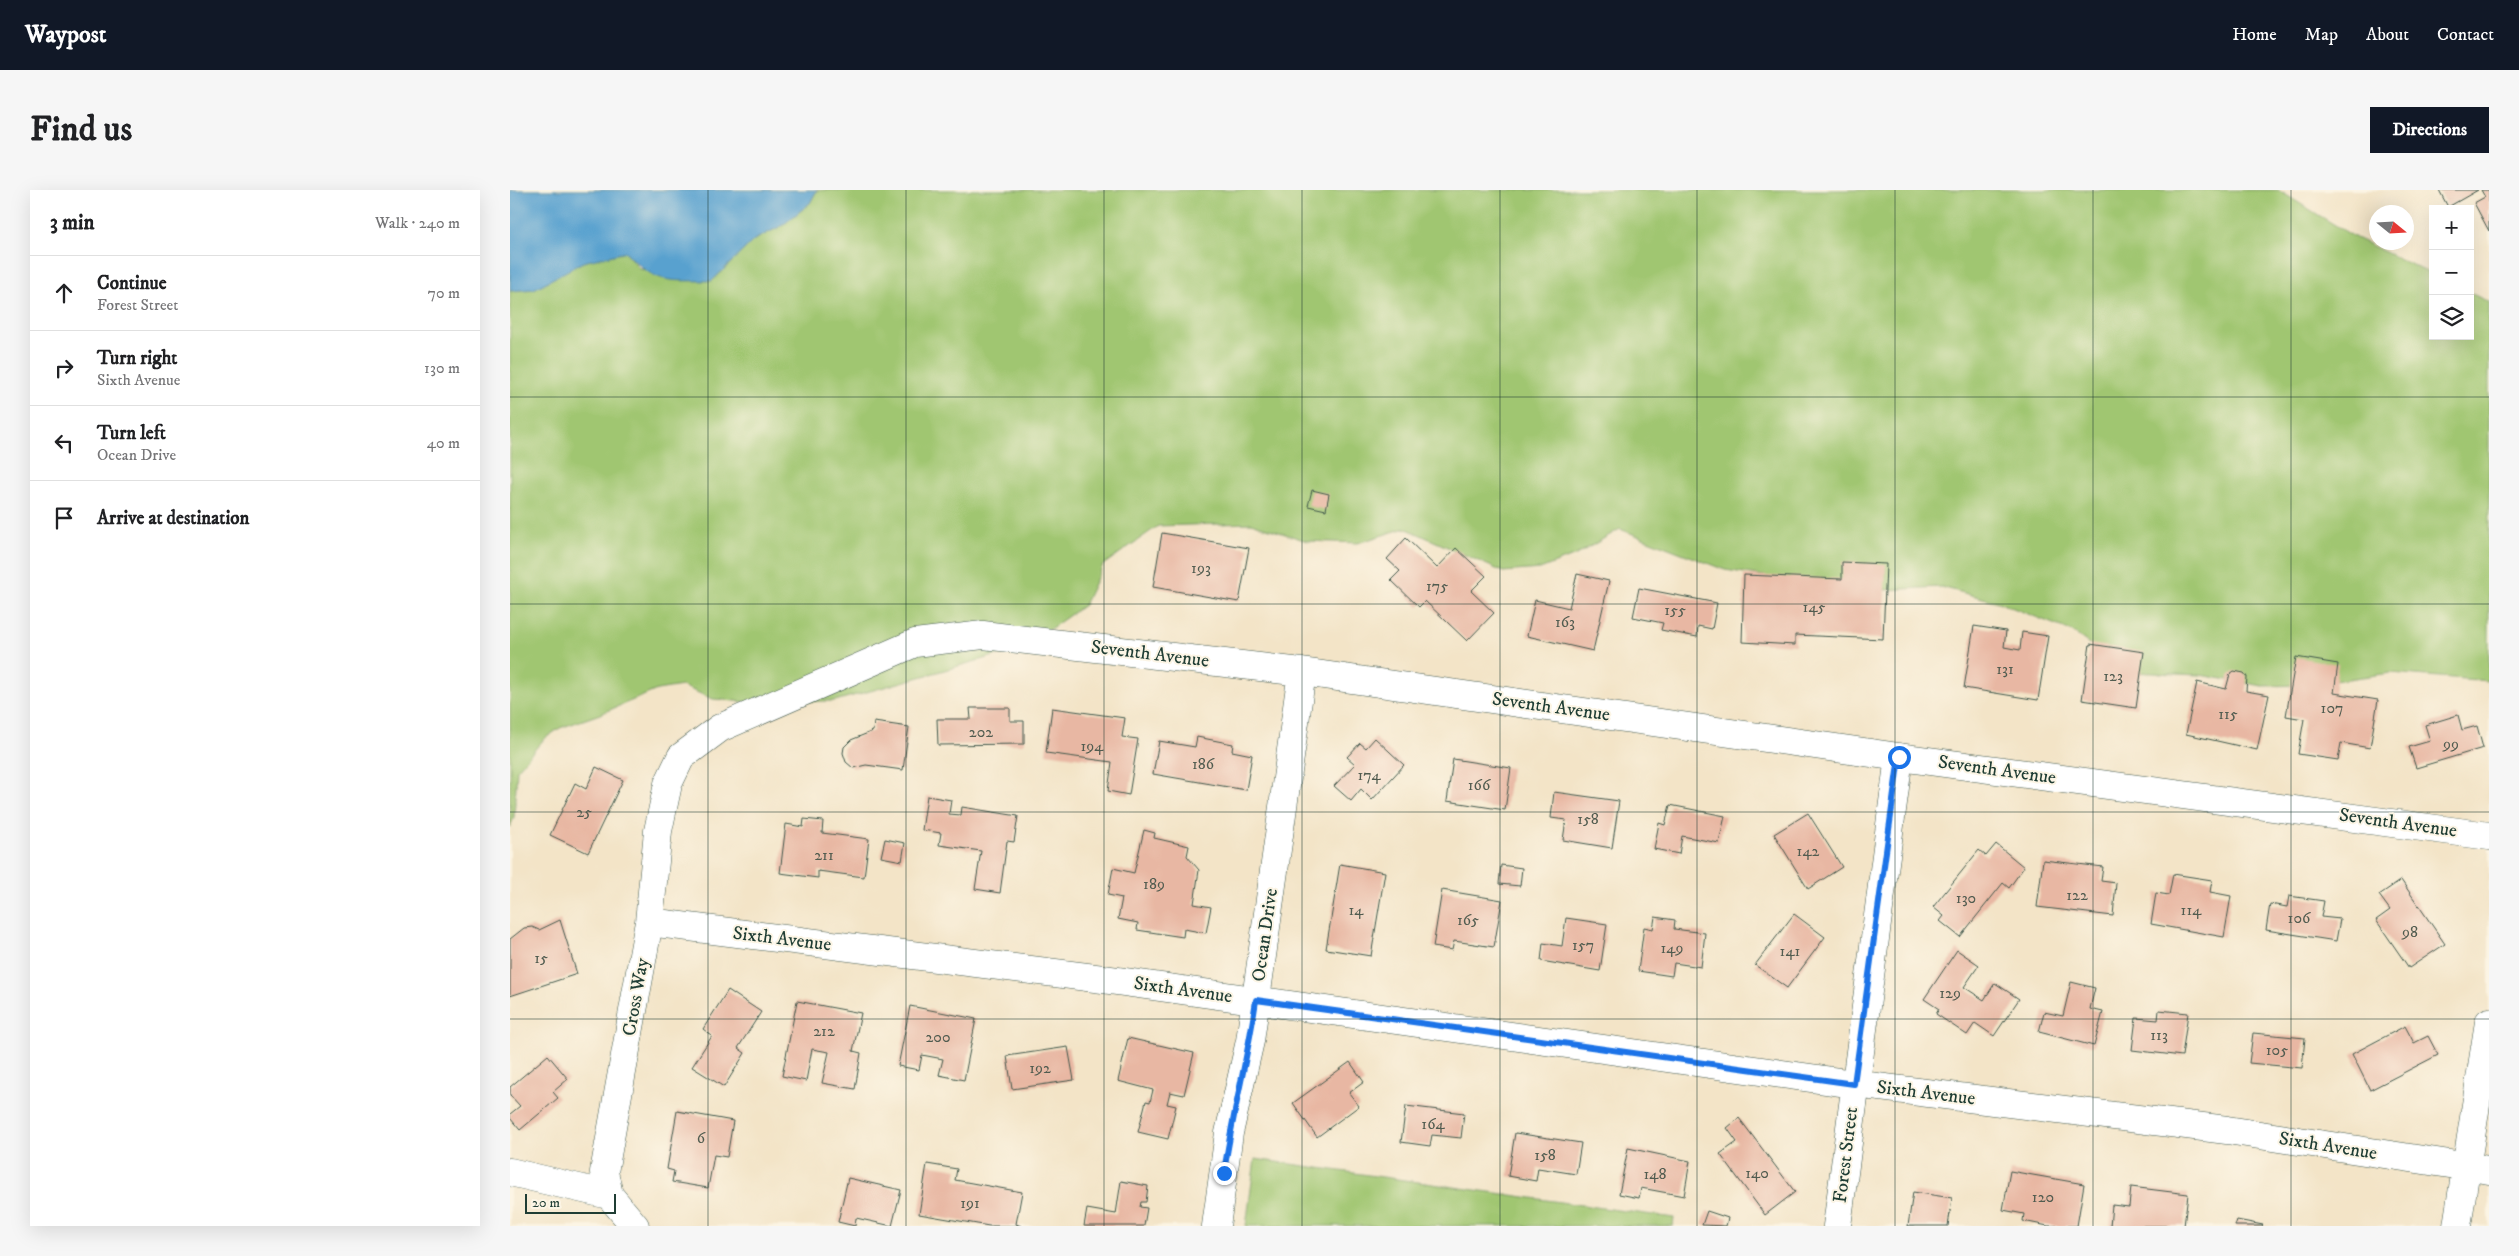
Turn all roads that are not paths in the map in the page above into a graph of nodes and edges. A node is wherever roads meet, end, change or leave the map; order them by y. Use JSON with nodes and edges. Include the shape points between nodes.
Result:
{"nodes":[{"id":1,"x":1302,"y":672,"type":"junction"},
{"id":2,"x":1899,"y":757,"type":"junction"},
{"id":3,"x":665,"y":798,"type":"joint"},
{"id":4,"x":2489,"y":836,"type":"edge"},
{"id":5,"x":649,"y":922,"type":"junction"},
{"id":6,"x":1256,"y":1000,"type":"junction"},
{"id":7,"x":2489,"y":1022,"type":"edge"},
{"id":8,"x":1854,"y":1084,"type":"junction"},
{"id":9,"x":2478,"y":1169,"type":"edge"},
{"id":10,"x":510,"y":1172,"type":"edge"},
{"id":11,"x":609,"y":1195,"type":"junction"},
{"id":12,"x":635,"y":1226,"type":"edge"},
{"id":13,"x":1216,"y":1226,"type":"edge"},
{"id":14,"x":1837,"y":1226,"type":"edge"},
{"id":15,"x":2457,"y":1226,"type":"edge"}],
"edges":[{"from":1,"to":2,"type":"street","name":"Seventh Avenue"},
{"from":1,"to":3,"type":"street","name":"Seventh Avenue","via":[[983,635],[915,643],[720,728],[681,758]]},
{"from":1,"to":6,"type":"street","name":"Ocean Drive"},
{"from":2,"to":4,"type":"street","name":"Seventh Avenue"},
{"from":2,"to":8,"type":"street","name":"Forest Street"},
{"from":3,"to":5,"type":"street","name":"Cross Way","via":[[658,831]]},
{"from":5,"to":6,"type":"street","name":"Sixth Avenue"},
{"from":5,"to":11,"type":"street","name":"Cross Way","via":[[604,1172]]},
{"from":6,"to":8,"type":"street","name":"Sixth Avenue"},
{"from":6,"to":13,"type":"street","name":"Ocean Drive","via":[[1229,1132]]},
{"from":7,"to":9,"type":"street"},
{"from":8,"to":9,"type":"street","name":"Sixth Avenue","via":[[2227,1130]]},
{"from":8,"to":14,"type":"street","name":"Forest Street"},
{"from":9,"to":15,"type":"street"},
{"from":10,"to":11,"type":"street"},
{"from":11,"to":12,"type":"street"}]}
